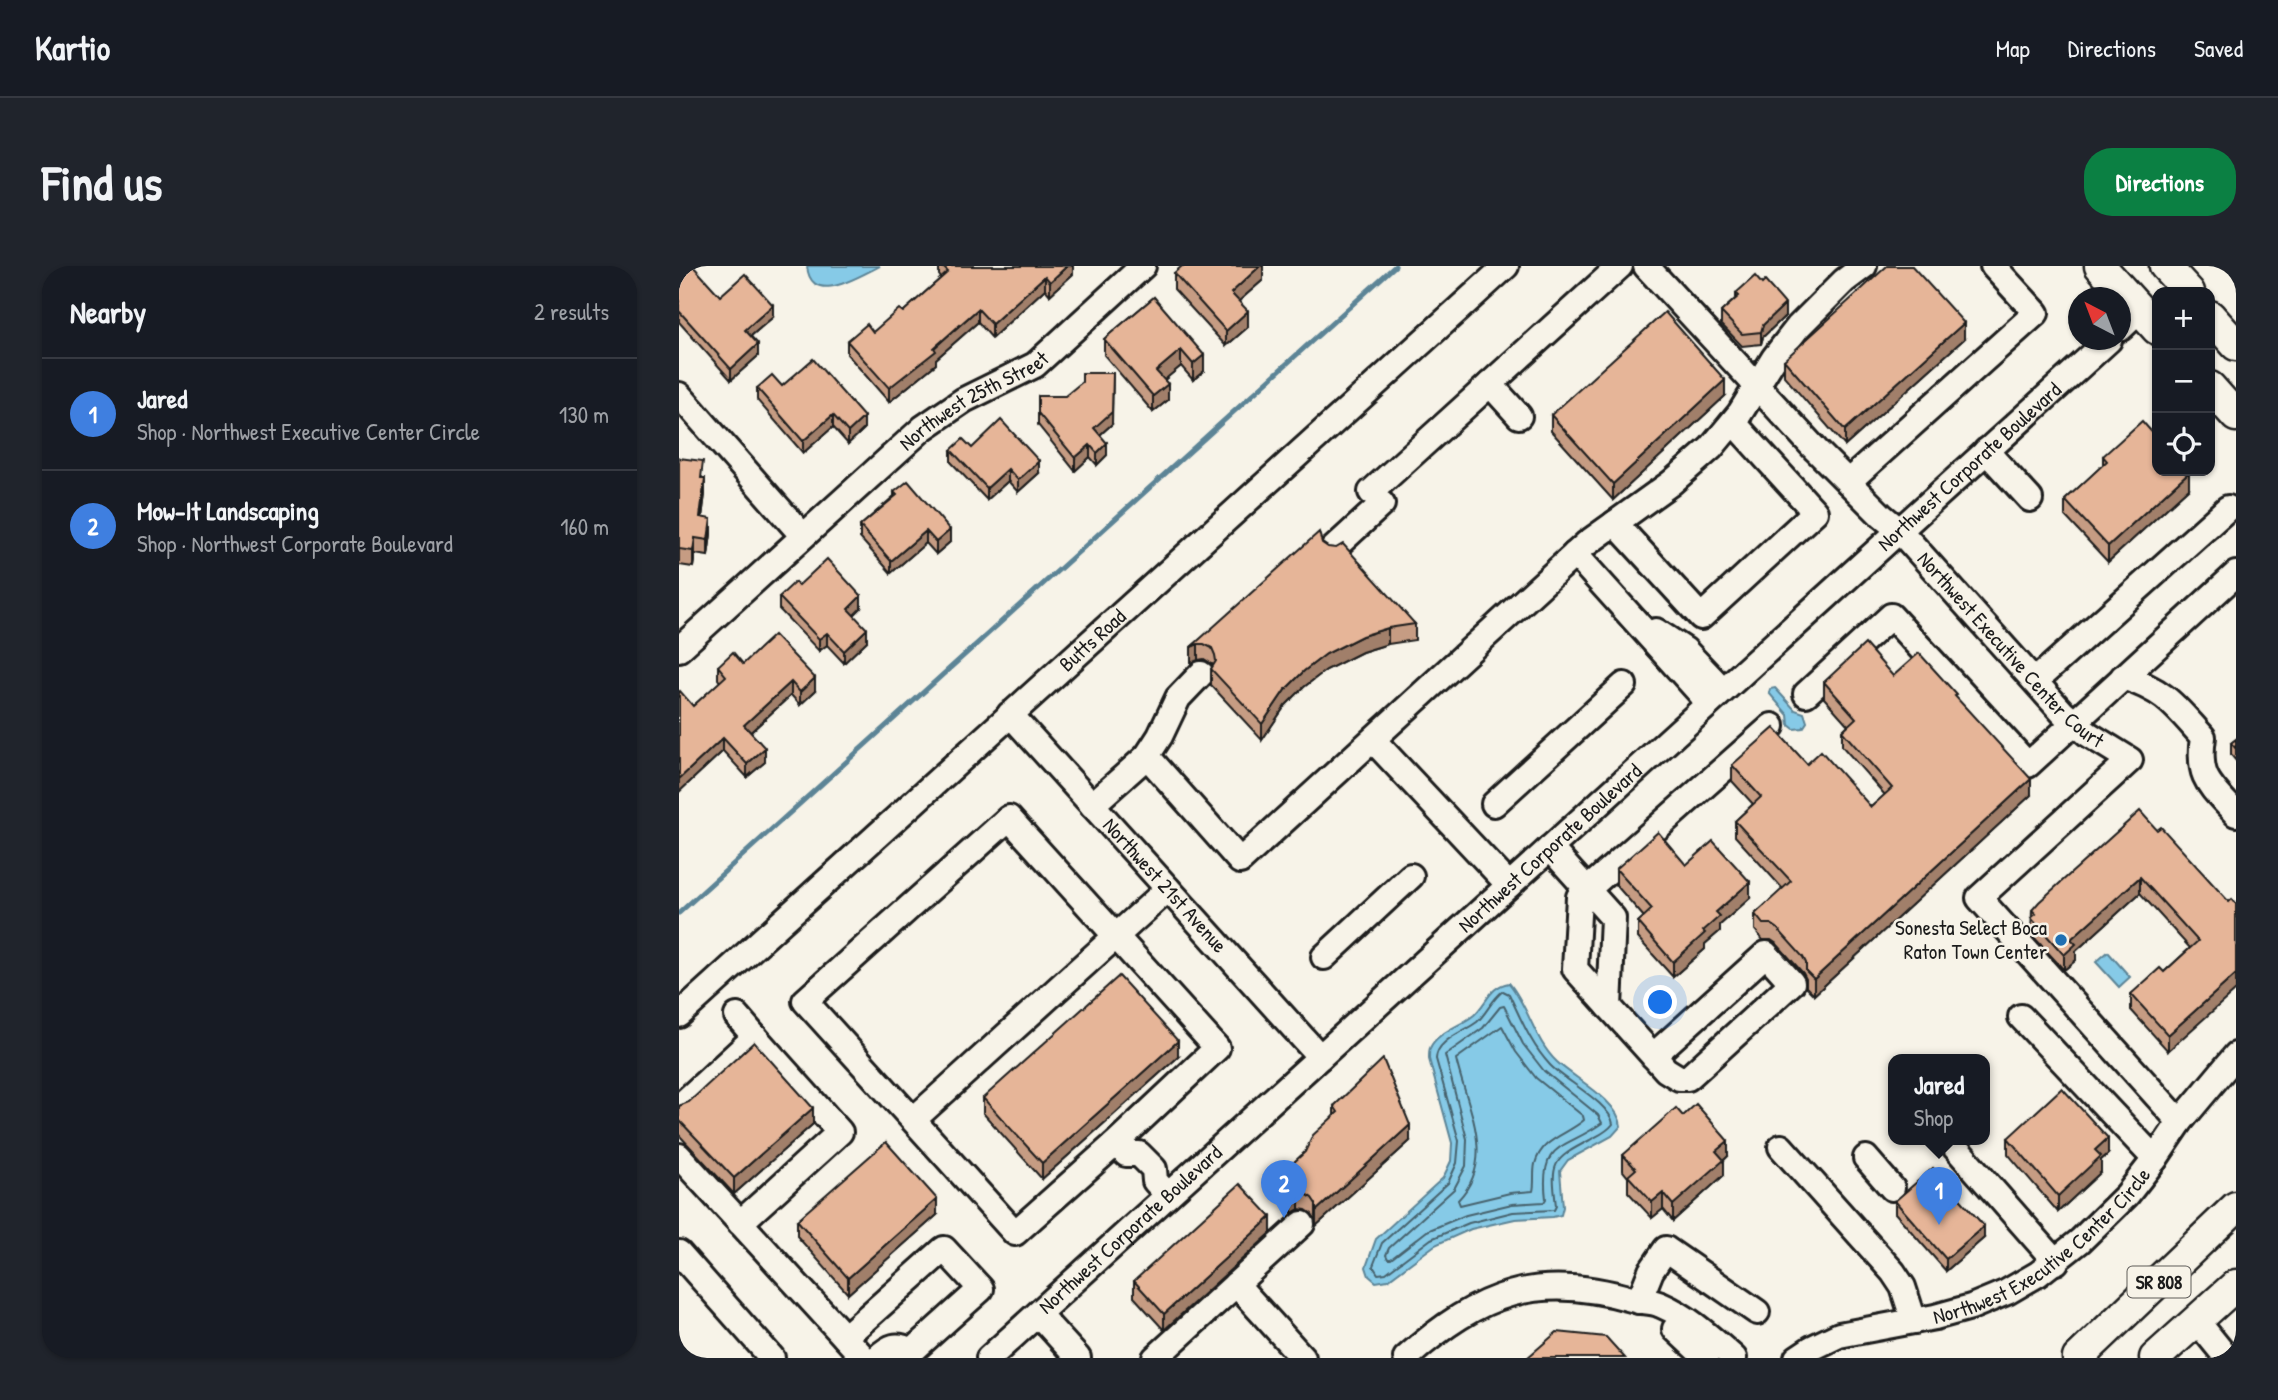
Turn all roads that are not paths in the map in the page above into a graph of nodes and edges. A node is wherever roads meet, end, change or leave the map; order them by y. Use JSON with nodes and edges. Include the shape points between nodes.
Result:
{"nodes":[{"id":1,"x":1143,"y":266,"type":"edge"},
{"id":2,"x":1506,"y":266,"type":"edge"},
{"id":3,"x":1620,"y":266,"type":"edge"},
{"id":4,"x":1646,"y":266,"type":"edge"},
{"id":5,"x":1864,"y":266,"type":"edge"},
{"id":6,"x":1993,"y":266,"type":"edge"},
{"id":7,"x":2100,"y":266,"type":"edge"},
{"id":8,"x":2165,"y":266,"type":"edge"},
{"id":9,"x":2184,"y":287,"type":"edge"},
{"id":10,"x":2144,"y":319,"type":"edge"},
{"id":11,"x":2215,"y":322,"type":"edge"},
{"id":12,"x":2215,"y":343,"type":"edge"},
{"id":13,"x":2236,"y":345,"type":"edge"},
{"id":14,"x":2098,"y":350,"type":"edge"},
{"id":15,"x":2236,"y":358,"type":"edge"},
{"id":16,"x":1490,"y":384,"type":"junction"},
{"id":17,"x":1757,"y":386,"type":"junction"},
{"id":18,"x":2215,"y":393,"type":"edge"},
{"id":19,"x":679,"y":394,"type":"edge"},
{"id":20,"x":1519,"y":416,"type":"dead end"},
{"id":21,"x":2236,"y":416,"type":"edge"},
{"id":22,"x":1733,"y":422,"type":"junction"},
{"id":23,"x":1986,"y":451,"type":"junction"},
{"id":24,"x":1848,"y":482,"type":"junction"},
{"id":25,"x":2030,"y":499,"type":"dead end"},
{"id":26,"x":2228,"y":508,"type":"dead end"},
{"id":27,"x":1615,"y":523,"type":"junction"},
{"id":28,"x":1899,"y":530,"type":"junction"},
{"id":29,"x":803,"y":536,"type":"junction"},
{"id":30,"x":1333,"y":549,"type":"edge"},
{"id":31,"x":1575,"y":554,"type":"junction"},
{"id":32,"x":2236,"y":574,"type":"edge"},
{"id":33,"x":679,"y":649,"type":"edge"},
{"id":34,"x":1201,"y":674,"type":"dead end"},
{"id":35,"x":2123,"y":677,"type":"junction"},
{"id":36,"x":2035,"y":681,"type":"junction"},
{"id":37,"x":1624,"y":685,"type":"dead end"},
{"id":38,"x":1806,"y":694,"type":"dead end"},
{"id":39,"x":1716,"y":696,"type":"junction"},
{"id":40,"x":1010,"y":714,"type":"junction"},
{"id":41,"x":2073,"y":723,"type":"junction"},
{"id":42,"x":1772,"y":726,"type":"edge"},
{"id":43,"x":1368,"y":743,"type":"junction"},
{"id":44,"x":1147,"y":756,"type":"junction"},
{"id":45,"x":1494,"y":804,"type":"dead end"},
{"id":46,"x":1092,"y":805,"type":"junction"},
{"id":47,"x":2236,"y":814,"type":"edge"},
{"id":48,"x":1550,"y":848,"type":"junction"},
{"id":49,"x":1411,"y":876,"type":"dead end"},
{"id":50,"x":1168,"y":889,"type":"junction"},
{"id":51,"x":1504,"y":890,"type":"junction"},
{"id":52,"x":1584,"y":893,"type":"junction"},
{"id":53,"x":1114,"y":936,"type":"junction"},
{"id":54,"x":1324,"y":957,"type":"dead end"},
{"id":55,"x":1609,"y":1007,"type":"junction"},
{"id":56,"x":679,"y":1015,"type":"edge"},
{"id":57,"x":737,"y":1016,"type":"dead end"},
{"id":58,"x":2021,"y":1017,"type":"dead end"},
{"id":59,"x":755,"y":1037,"type":"junction"},
{"id":60,"x":2236,"y":1055,"type":"edge"},
{"id":61,"x":1653,"y":1056,"type":"junction"},
{"id":62,"x":1320,"y":1057,"type":"junction"},
{"id":63,"x":679,"y":1107,"type":"edge"},
{"id":64,"x":913,"y":1120,"type":"junction"},
{"id":65,"x":2180,"y":1122,"type":"junction"},
{"id":66,"x":1953,"y":1145,"type":"edge"},
{"id":67,"x":1781,"y":1147,"type":"dead end"},
{"id":68,"x":1121,"y":1148,"type":"junction"},
{"id":69,"x":679,"y":1156,"type":"edge"},
{"id":70,"x":1866,"y":1158,"type":"dead end"},
{"id":71,"x":2155,"y":1159,"type":"junction"},
{"id":72,"x":1162,"y":1188,"type":"junction"},
{"id":73,"x":1892,"y":1188,"type":"dead end"},
{"id":74,"x":2236,"y":1207,"type":"edge"},
{"id":75,"x":740,"y":1223,"type":"junction"},
{"id":76,"x":1302,"y":1224,"type":"dead end"},
{"id":77,"x":679,"y":1253,"type":"edge"},
{"id":78,"x":2056,"y":1262,"type":"junction"},
{"id":79,"x":1237,"y":1284,"type":"junction"},
{"id":80,"x":2236,"y":1285,"type":"edge"},
{"id":81,"x":1639,"y":1301,"type":"junction"},
{"id":82,"x":1756,"y":1312,"type":"dead end"},
{"id":83,"x":1038,"y":1314,"type":"junction"},
{"id":84,"x":1914,"y":1321,"type":"junction"},
{"id":85,"x":2196,"y":1321,"type":"junction"},
{"id":86,"x":845,"y":1337,"type":"junction"},
{"id":87,"x":772,"y":1358,"type":"edge"},
{"id":88,"x":864,"y":1358,"type":"edge"},
{"id":89,"x":877,"y":1358,"type":"edge"},
{"id":90,"x":989,"y":1358,"type":"edge"},
{"id":91,"x":1078,"y":1358,"type":"edge"},
{"id":92,"x":1155,"y":1358,"type":"edge"},
{"id":93,"x":1303,"y":1358,"type":"edge"},
{"id":94,"x":1406,"y":1358,"type":"edge"},
{"id":95,"x":1706,"y":1358,"type":"edge"},
{"id":96,"x":1734,"y":1358,"type":"edge"},
{"id":97,"x":1797,"y":1358,"type":"edge"},
{"id":98,"x":2078,"y":1358,"type":"edge"},
{"id":99,"x":2155,"y":1358,"type":"edge"},
{"id":100,"x":2227,"y":1358,"type":"edge"}],
"edges":[{"from":1,"to":29,"type":"street","name":"Northwest 25th Street","via":[[1035,365],[964,400],[923,428]]},
{"from":2,"to":40,"type":"street","name":"Butts Road"},
{"from":3,"to":16,"type":"street"},
{"from":4,"to":17,"type":"street","name":"Northwest Executive Center Court"},
{"from":5,"to":17,"type":"street","via":[[1798,327]]},
{"from":6,"to":24,"type":"street","via":[[2036,313]]},
{"from":7,"to":10,"type":"main road"},
{"from":8,"to":9,"type":"main road"},
{"from":11,"to":13,"type":"main road"},
{"from":12,"to":15,"type":"main road"},
{"from":14,"to":23,"type":"street","name":"Northwest Corporate Boulevard"},
{"from":16,"to":20,"type":"street"},
{"from":16,"to":30,"type":"street"},
{"from":17,"to":22,"type":"street"},
{"from":17,"to":24,"type":"street","name":"Northwest Executive Center Court"},
{"from":18,"to":21,"type":"main road"},
{"from":19,"to":29,"type":"street"},
{"from":22,"to":27,"type":"street","via":[[1678,477]]},
{"from":22,"to":27,"type":"street","via":[[1815,512],[1701,617]]},
{"from":23,"to":25,"type":"street"},
{"from":23,"to":28,"type":"street","name":"Northwest Corporate Boulevard"},
{"from":24,"to":28,"type":"street","name":"Northwest Executive Center Court"},
{"from":26,"to":36,"type":"street"},
{"from":27,"to":31,"type":"street"},
{"from":28,"to":36,"type":"street","name":"Northwest Executive Center Court"},
{"from":28,"to":39,"type":"street","name":"Northwest Corporate Boulevard"},
{"from":29,"to":33,"type":"street","name":"Northwest 25th Street"},
{"from":31,"to":39,"type":"street","via":[[1632,617],[1695,659]]},
{"from":31,"to":43,"type":"street"},
{"from":32,"to":35,"type":"street"},
{"from":34,"to":44,"type":"street","via":[[1178,698]]},
{"from":35,"to":41,"type":"street"},
{"from":35,"to":47,"type":"street","via":[[2169,699],[2203,737],[2200,756],[2207,781]]},
{"from":36,"to":41,"type":"street","name":"Northwest Executive Center Court"},
{"from":37,"to":45,"type":"street"},
{"from":38,"to":41,"type":"street","via":[[1891,616],[2028,765]]},
{"from":39,"to":48,"type":"street","name":"Northwest Corporate Boulevard"},
{"from":40,"to":46,"type":"street","name":"Northwest 21st Avenue"},
{"from":40,"to":56,"type":"street","name":"Butts Road"},
{"from":41,"to":65,"type":"street","name":"Northwest Executive Center Court","via":[[2130,760],[1979,898]]},
{"from":42,"to":52,"type":"street"},
{"from":43,"to":44,"type":"street","via":[[1240,861]]},
{"from":43,"to":51,"type":"street"},
{"from":44,"to":46,"type":"street"},
{"from":46,"to":50,"type":"street","name":"Northwest 21st Avenue"},
{"from":48,"to":51,"type":"street","name":"Northwest Corporate Boulevard"},
{"from":48,"to":52,"type":"street"},
{"from":49,"to":54,"type":"street"},
{"from":50,"to":53,"type":"street"},
{"from":50,"to":62,"type":"street","name":"Northwest 21st Avenue"},
{"from":51,"to":62,"type":"street","name":"Northwest Corporate Boulevard"},
{"from":52,"to":55,"type":"street","via":[[1613,918]]},
{"from":52,"to":55,"type":"street","via":[[1575,969]]},
{"from":53,"to":64,"type":"street"},
{"from":53,"to":64,"type":"street","via":[[1009,818],[805,1001]]},
{"from":53,"to":68,"type":"street","via":[[1217,1048]]},
{"from":55,"to":61,"type":"street"},
{"from":57,"to":59,"type":"street"},
{"from":58,"to":71,"type":"street"},
{"from":59,"to":63,"type":"street"},
{"from":59,"to":75,"type":"street","via":[[840,1132]]},
{"from":60,"to":65,"type":"street","name":"Northwest Executive Center Circle"},
{"from":61,"to":61,"type":"street","via":[[1665,1070],[1688,1078],[1792,983],[1766,954]]},
{"from":62,"to":72,"type":"street","name":"Northwest Corporate Boulevard"},
{"from":64,"to":68,"type":"street","via":[[1015,1233]]},
{"from":65,"to":71,"type":"street","name":"Northwest Executive Center Circle"},
{"from":66,"to":78,"type":"street"},
{"from":67,"to":84,"type":"street","via":[[1893,1272]]},
{"from":68,"to":72,"type":"street","via":[[1139,1154],[1154,1169]]},
{"from":69,"to":75,"type":"street"},
{"from":70,"to":73,"type":"street"},
{"from":71,"to":78,"type":"street","name":"Northwest Executive Center Circle","via":[[2108,1214]]},
{"from":72,"to":83,"type":"street","name":"Northwest Corporate Boulevard"},
{"from":74,"to":98,"type":"main road","number":"SR 808"},
{"from":75,"to":86,"type":"street"},
{"from":76,"to":79,"type":"street"},
{"from":77,"to":87,"type":"street"},
{"from":78,"to":84,"type":"street","name":"Northwest Executive Center Circle","via":[[1987,1301]]},
{"from":79,"to":92,"type":"street"},
{"from":79,"to":93,"type":"street"},
{"from":80,"to":85,"type":"main road","number":"SR 808"},
{"from":81,"to":82,"type":"street","via":[[1666,1249]]},
{"from":81,"to":94,"type":"street","via":[[1574,1288],[1510,1293],[1465,1312]]},
{"from":81,"to":95,"type":"street"},
{"from":81,"to":96,"type":"street","via":[[1659,1303],[1682,1316]]},
{"from":83,"to":90,"type":"street","name":"Northwest Corporate Boulevard"},
{"from":83,"to":91,"type":"street"},
{"from":84,"to":97,"type":"street","name":"Northwest Executive Center Circle","via":[[1839,1335]]},
{"from":85,"to":99,"type":"main road","number":"SR 808"},
{"from":85,"to":100,"type":"street"},
{"from":86,"to":88,"type":"street"},
{"from":86,"to":89,"type":"street","via":[[944,1248],[981,1289],[912,1351],[894,1346]]}]}
